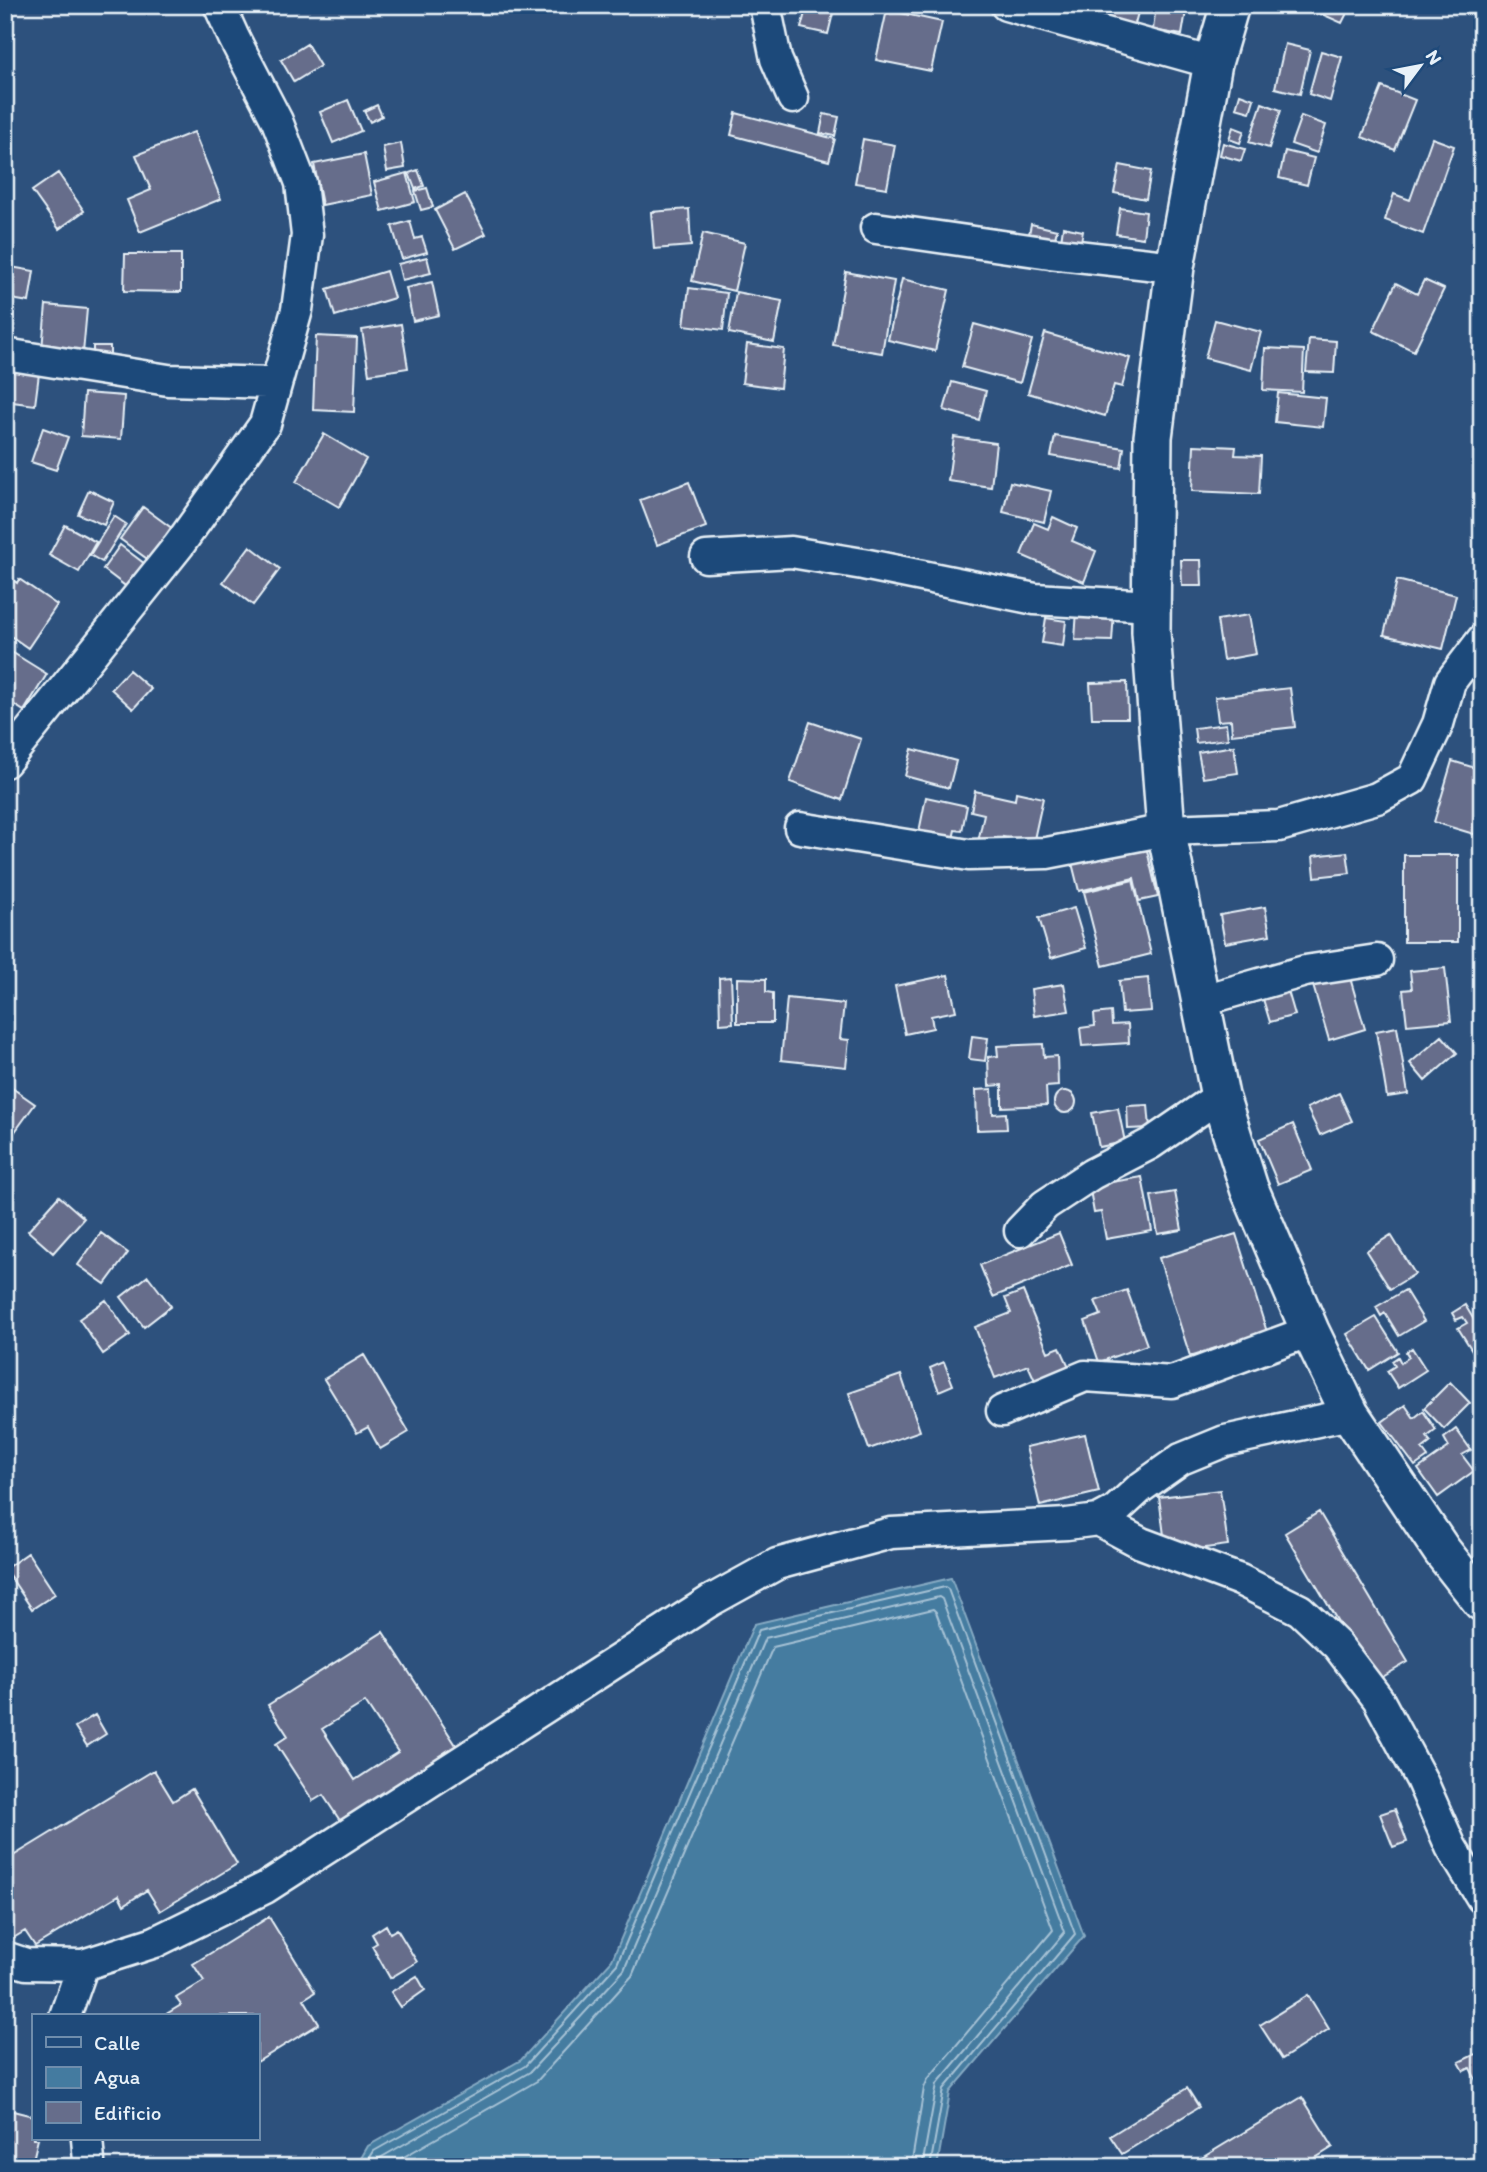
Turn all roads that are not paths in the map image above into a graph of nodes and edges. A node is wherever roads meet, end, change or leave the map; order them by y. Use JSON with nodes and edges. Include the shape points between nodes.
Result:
{"nodes":[{"id":1,"x":219,"y":5,"type":"edge"},
{"id":2,"x":765,"y":5,"type":"edge"},
{"id":3,"x":1006,"y":5,"type":"edge"},
{"id":4,"x":1230,"y":5,"type":"edge"},
{"id":5,"x":1213,"y":62,"type":"junction"},
{"id":6,"x":793,"y":98,"type":"dead end"},
{"id":7,"x":876,"y":228,"type":"dead end"},
{"id":8,"x":1175,"y":267,"type":"junction"},
{"id":9,"x":5,"y":354,"type":"edge"},
{"id":10,"x":276,"y":383,"type":"junction"},
{"id":11,"x":706,"y":556,"type":"dead end"},
{"id":12,"x":1152,"y":606,"type":"junction"},
{"id":13,"x":1482,"y":640,"type":"edge"},
{"id":14,"x":5,"y":762,"type":"edge"},
{"id":15,"x":800,"y":828,"type":"dead end"},
{"id":16,"x":1166,"y":830,"type":"junction"},
{"id":17,"x":1377,"y":960,"type":"dead end"},
{"id":18,"x":1200,"y":1002,"type":"junction"},
{"id":19,"x":1220,"y":1096,"type":"junction"},
{"id":20,"x":1020,"y":1231,"type":"dead end"},
{"id":21,"x":1310,"y":1331,"type":"junction"},
{"id":22,"x":1002,"y":1411,"type":"dead end"},
{"id":23,"x":1350,"y":1414,"type":"junction"},
{"id":24,"x":1098,"y":1520,"type":"junction"},
{"id":25,"x":1482,"y":1602,"type":"edge"},
{"id":26,"x":1482,"y":1898,"type":"edge"},
{"id":27,"x":5,"y":1957,"type":"edge"},
{"id":28,"x":83,"y":1965,"type":"junction"},
{"id":29,"x":66,"y":2014,"type":"edge"},
{"id":30,"x":87,"y":2140,"type":"edge"},
{"id":31,"x":87,"y":2167,"type":"edge"}],
"edges":[{"from":1,"to":10,"type":"street","via":[[277,121],[301,183],[307,236],[297,310]]},
{"from":2,"to":6,"type":"street","via":[[776,59]]},
{"from":3,"to":5,"type":"street"},
{"from":4,"to":5,"type":"main road"},
{"from":5,"to":8,"type":"main road"},
{"from":7,"to":8,"type":"street"},
{"from":8,"to":12,"type":"main road","via":[[1153,437]]},
{"from":9,"to":10,"type":"street","via":[[168,380]]},
{"from":10,"to":14,"type":"street","via":[[265,424],[179,545]]},
{"from":11,"to":12,"type":"street","via":[[791,552],[1035,599]]},
{"from":12,"to":16,"type":"main road"},
{"from":13,"to":16,"type":"street","via":[[1450,682],[1438,724],[1412,779],[1377,798],[1279,826]]},
{"from":15,"to":16,"type":"street","via":[[969,855],[1047,853]]},
{"from":16,"to":18,"type":"main road"},
{"from":17,"to":18,"type":"street","via":[[1305,971]]},
{"from":18,"to":19,"type":"main road"},
{"from":19,"to":20,"type":"street","via":[[1150,1144],[1045,1205]]},
{"from":19,"to":21,"type":"main road","via":[[1249,1188]]},
{"from":21,"to":22,"type":"street","via":[[1172,1382],[1085,1376]]},
{"from":21,"to":23,"type":"main road"},
{"from":23,"to":24,"type":"street","via":[[1225,1441],[1181,1458]]},
{"from":23,"to":25,"type":"main road"},
{"from":24,"to":26,"type":"street","via":[[1141,1543],[1240,1580],[1300,1610],[1337,1645],[1378,1699],[1451,1847]]},
{"from":24,"to":28,"type":"street","via":[[891,1533],[777,1564],[710,1601],[265,1888],[155,1942]]},
{"from":27,"to":28,"type":"street","via":[[26,1964]]},
{"from":28,"to":29,"type":"street"},
{"from":30,"to":31,"type":"street"}]}
